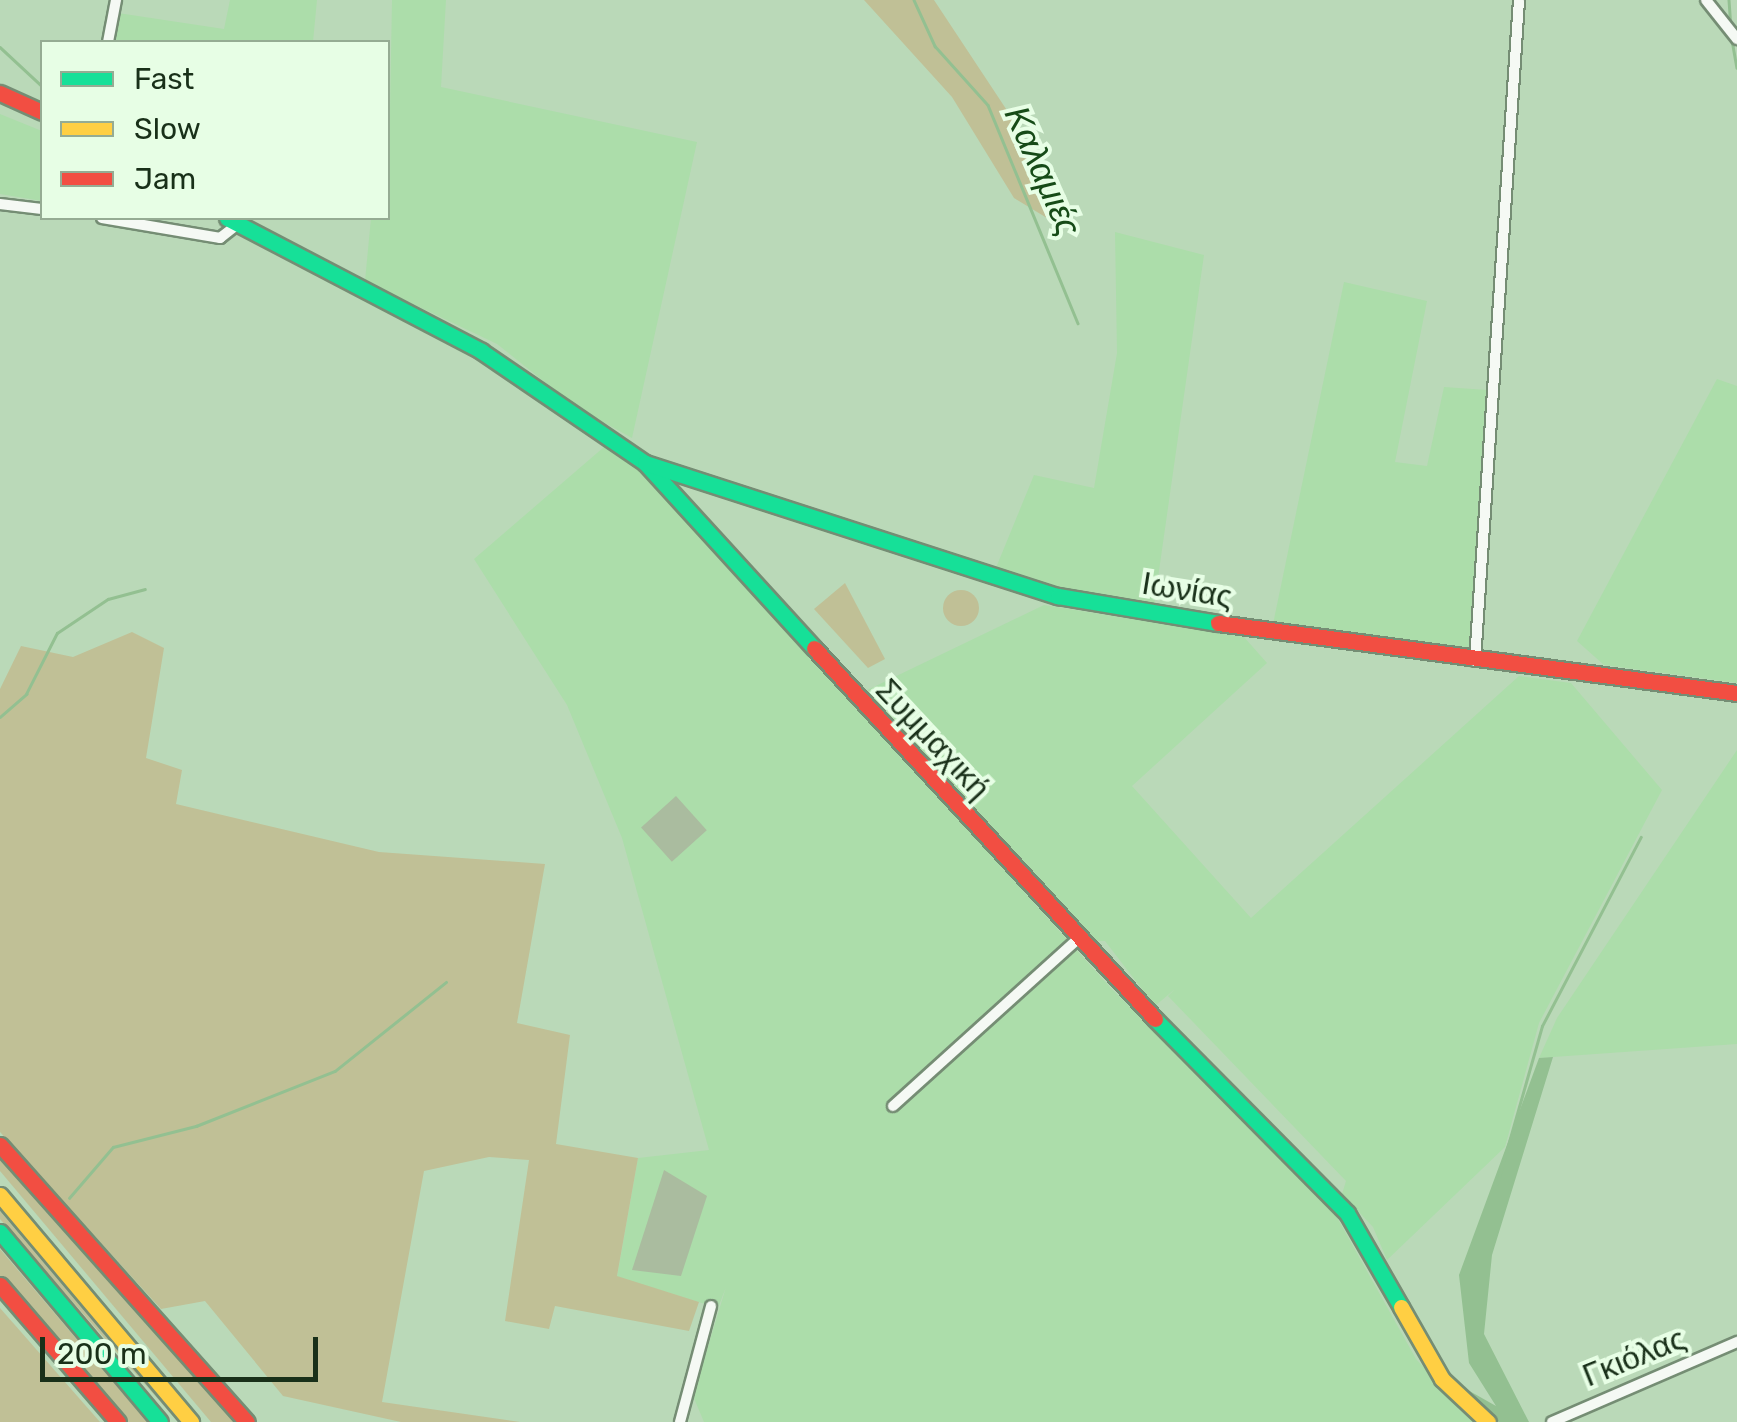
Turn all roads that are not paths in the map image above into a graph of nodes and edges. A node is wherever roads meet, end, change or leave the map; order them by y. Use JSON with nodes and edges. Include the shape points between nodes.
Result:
{"nodes":[{"id":1,"x":116,"y":0,"type":"edge"},
{"id":2,"x":1519,"y":0,"type":"edge"},
{"id":3,"x":1706,"y":0,"type":"edge"},
{"id":4,"x":1737,"y":39,"type":"edge"},
{"id":5,"x":108,"y":40,"type":"edge"},
{"id":6,"x":0,"y":93,"type":"edge"},
{"id":7,"x":40,"y":111,"type":"edge"},
{"id":8,"x":0,"y":204,"type":"edge"},
{"id":9,"x":40,"y":209,"type":"edge"},
{"id":10,"x":114,"y":220,"type":"edge"},
{"id":11,"x":232,"y":221,"type":"edge"},
{"id":12,"x":645,"y":463,"type":"junction"},
{"id":13,"x":674,"y":472,"type":"junction"},
{"id":14,"x":662,"y":486,"type":"junction"},
{"id":15,"x":1475,"y":661,"type":"junction"},
{"id":16,"x":1737,"y":693,"type":"edge"},
{"id":17,"x":1078,"y":939,"type":"junction"},
{"id":18,"x":892,"y":1106,"type":"dead end"},
{"id":19,"x":0,"y":1145,"type":"edge"},
{"id":20,"x":0,"y":1195,"type":"edge"},
{"id":21,"x":0,"y":1232,"type":"edge"},
{"id":22,"x":0,"y":1285,"type":"edge"},
{"id":23,"x":711,"y":1306,"type":"dead end"},
{"id":24,"x":1737,"y":1342,"type":"edge"},
{"id":25,"x":118,"y":1422,"type":"edge"},
{"id":26,"x":160,"y":1422,"type":"edge"},
{"id":27,"x":191,"y":1422,"type":"edge"},
{"id":28,"x":247,"y":1422,"type":"edge"},
{"id":29,"x":680,"y":1422,"type":"edge"},
{"id":30,"x":1488,"y":1422,"type":"edge"},
{"id":31,"x":1552,"y":1422,"type":"edge"}],
"edges":[{"from":1,"to":5,"type":"street"},
{"from":2,"to":15,"type":"street"},
{"from":3,"to":4,"type":"street"},
{"from":6,"to":7,"type":"main road"},
{"from":8,"to":9,"type":"street"},
{"from":10,"to":11,"type":"street","via":[[220,238]]},
{"from":11,"to":12,"type":"main road","name":"Συμμαχική","via":[[481,352]]},
{"from":12,"to":13,"type":"main road","name":"Ιωνίας"},
{"from":12,"to":14,"type":"main road","name":"Συμμαχική"},
{"from":13,"to":14,"type":"main road"},
{"from":13,"to":15,"type":"main road","name":"Ιωνίας","via":[[1058,596]]},
{"from":14,"to":17,"type":"main road","name":"Συμμαχική"},
{"from":15,"to":16,"type":"main road","name":"Ιωνίας"},
{"from":17,"to":18,"type":"street"},
{"from":17,"to":30,"type":"main road","name":"Συμμαχική","via":[[1347,1213],[1442,1379]]},
{"from":19,"to":28,"type":"main road"},
{"from":20,"to":27,"type":"main road"},
{"from":21,"to":26,"type":"main road"},
{"from":22,"to":25,"type":"main road"},
{"from":23,"to":29,"type":"street"},
{"from":24,"to":31,"type":"street","name":"Γκιόλας"}]}
